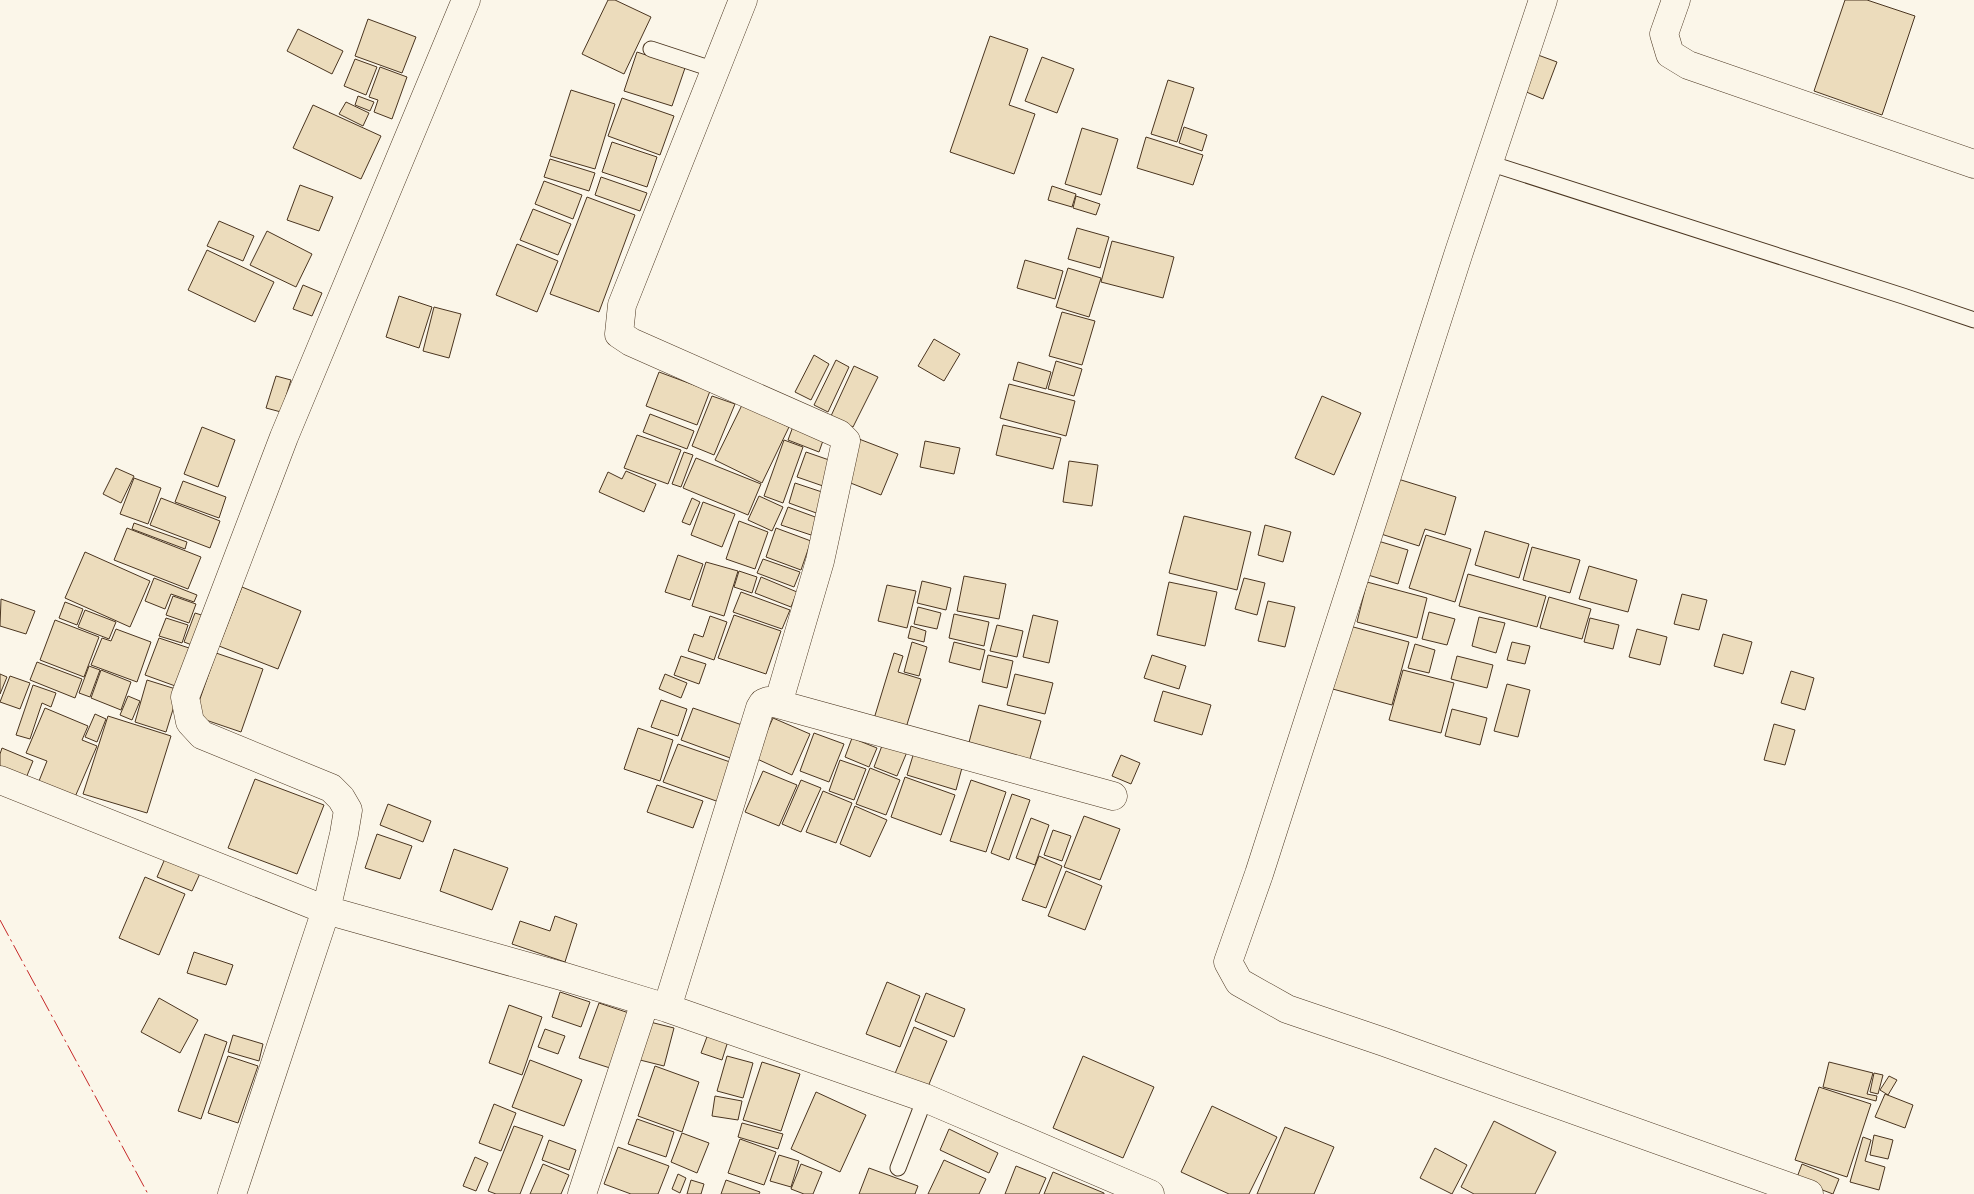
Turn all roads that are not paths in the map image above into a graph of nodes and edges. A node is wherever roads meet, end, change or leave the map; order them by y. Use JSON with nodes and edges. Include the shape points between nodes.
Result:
{"nodes":[{"id":1,"x":466,"y":0,"type":"edge"},
{"id":2,"x":743,"y":0,"type":"edge"},
{"id":3,"x":1543,"y":0,"type":"edge"},
{"id":4,"x":1676,"y":0,"type":"edge"},
{"id":5,"x":651,"y":49,"type":"dead end"},
{"id":6,"x":715,"y":70,"type":"junction"},
{"id":7,"x":1489,"y":163,"type":"junction"},
{"id":8,"x":1974,"y":164,"type":"edge"},
{"id":9,"x":1974,"y":320,"type":"edge"},
{"id":10,"x":778,"y":704,"type":"junction"},
{"id":11,"x":0,"y":780,"type":"edge"},
{"id":12,"x":1113,"y":796,"type":"dead end"},
{"id":13,"x":326,"y":910,"type":"junction"},
{"id":14,"x":656,"y":1005,"type":"junction"},
{"id":15,"x":925,"y":1098,"type":"junction"},
{"id":16,"x":898,"y":1168,"type":"dead end"},
{"id":17,"x":1117,"y":1188,"type":"edge"},
{"id":18,"x":232,"y":1194,"type":"edge"},
{"id":19,"x":582,"y":1194,"type":"edge"},
{"id":20,"x":1150,"y":1194,"type":"edge"},
{"id":21,"x":1809,"y":1194,"type":"edge"}],
"edges":[{"from":1,"to":13,"type":"street","via":[[284,437],[185,697],[190,722],[202,735],[331,788],[341,798],[348,810]]},
{"from":2,"to":6,"type":"street"},
{"from":3,"to":7,"type":"street"},
{"from":4,"to":8,"type":"street","via":[[1664,34],[1670,54],[1688,64]]},
{"from":5,"to":6,"type":"lane"},
{"from":6,"to":10,"type":"street","via":[[622,306],[619,334],[846,440],[820,561]]},
{"from":7,"to":9,"type":"lane"},
{"from":7,"to":21,"type":"street","via":[[1228,962],[1239,982],[1287,1009]]},
{"from":10,"to":12,"type":"street"},
{"from":10,"to":14,"type":"street","via":[[768,701],[760,708]]},
{"from":11,"to":13,"type":"street"},
{"from":13,"to":14,"type":"street","via":[[565,976]]},
{"from":13,"to":18,"type":"street"},
{"from":14,"to":15,"type":"street"},
{"from":14,"to":19,"type":"street"},
{"from":15,"to":16,"type":"lane"},
{"from":15,"to":17,"type":"street"},
{"from":17,"to":20,"type":"street"}]}
